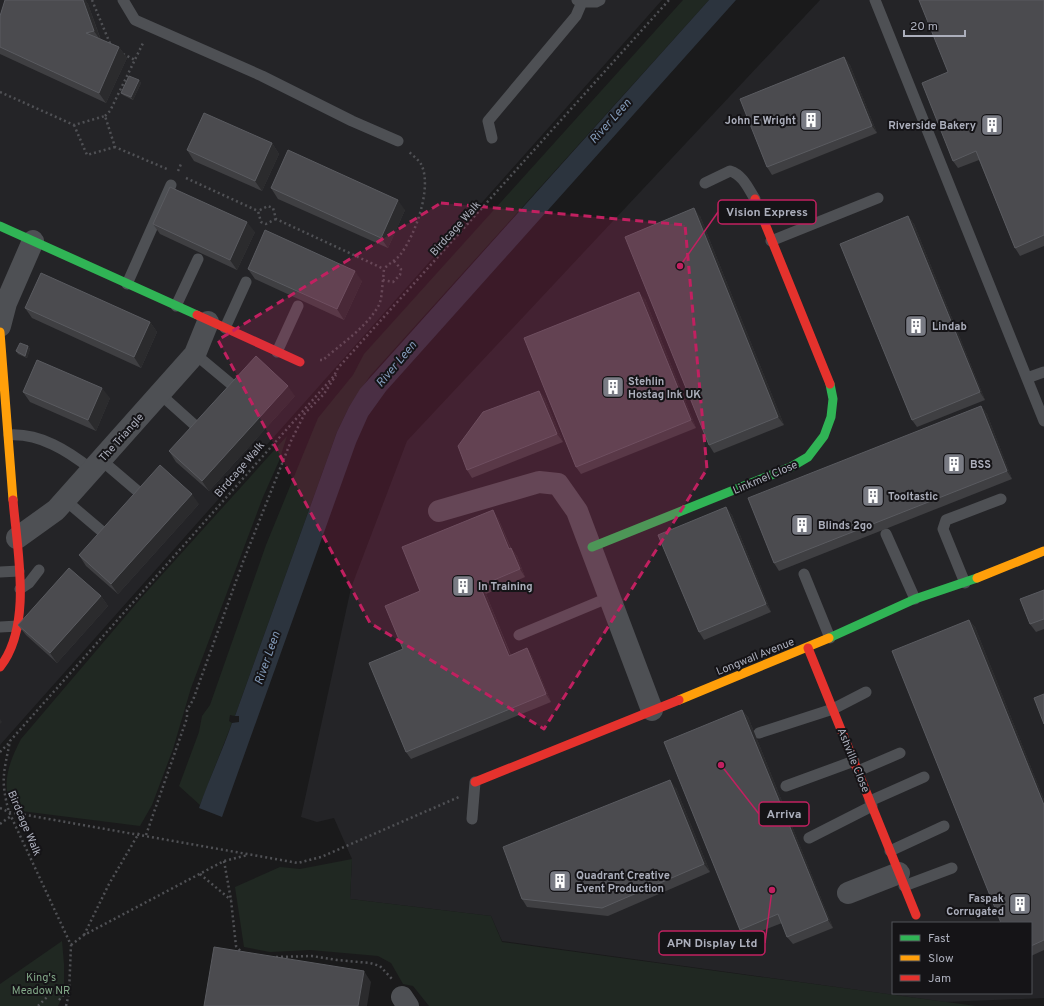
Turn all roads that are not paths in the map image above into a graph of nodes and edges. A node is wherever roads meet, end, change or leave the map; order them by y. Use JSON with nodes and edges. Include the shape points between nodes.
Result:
{"nodes":[{"id":1,"x":123,"y":0,"type":"edge"},
{"id":2,"x":600,"y":0,"type":"edge"},
{"id":3,"x":875,"y":0,"type":"edge"},
{"id":4,"x":579,"y":1,"type":"edge"},
{"id":5,"x":492,"y":138,"type":"dead end"},
{"id":6,"x":398,"y":141,"type":"road end"},
{"id":7,"x":705,"y":182,"type":"dead end"},
{"id":8,"x":172,"y":185,"type":"dead end"},
{"id":9,"x":755,"y":198,"type":"joint"},
{"id":10,"x":878,"y":198,"type":"dead end"},
{"id":11,"x":0,"y":226,"type":"edge"},
{"id":12,"x":33,"y":241,"type":"junction"},
{"id":13,"x":771,"y":241,"type":"junction"},
{"id":14,"x":198,"y":259,"type":"edge"},
{"id":15,"x":246,"y":282,"type":"dead end"},
{"id":16,"x":127,"y":284,"type":"junction"},
{"id":17,"x":5,"y":290,"type":"edge"},
{"id":18,"x":176,"y":306,"type":"junction"},
{"id":19,"x":298,"y":306,"type":"edge"},
{"id":20,"x":216,"y":325,"type":"junction"},
{"id":21,"x":0,"y":335,"type":"edge"},
{"id":22,"x":277,"y":352,"type":"junction"},
{"id":23,"x":195,"y":354,"type":"junction"},
{"id":24,"x":300,"y":362,"type":"road end"},
{"id":25,"x":1044,"y":372,"type":"edge"},
{"id":26,"x":1028,"y":378,"type":"junction"},
{"id":27,"x":237,"y":389,"type":"edge"},
{"id":28,"x":160,"y":394,"type":"junction"},
{"id":29,"x":1044,"y":421,"type":"edge"},
{"id":30,"x":199,"y":429,"type":"edge"},
{"id":31,"x":6,"y":431,"type":"edge"},
{"id":32,"x":96,"y":464,"type":"junction"},
{"id":33,"x":141,"y":494,"type":"edge"},
{"id":34,"x":1001,"y":499,"type":"dead end"},
{"id":35,"x":65,"y":500,"type":"junction"},
{"id":36,"x":439,"y":511,"type":"dead end"},
{"id":37,"x":105,"y":534,"type":"edge"},
{"id":38,"x":886,"y":534,"type":"edge"},
{"id":39,"x":17,"y":538,"type":"junction"},
{"id":40,"x":592,"y":548,"type":"junction"},
{"id":41,"x":1044,"y":551,"type":"edge"},
{"id":42,"x":39,"y":570,"type":"dead end"},
{"id":43,"x":20,"y":571,"type":"junction"},
{"id":44,"x":0,"y":572,"type":"edge"},
{"id":45,"x":804,"y":574,"type":"dead end"},
{"id":46,"x":965,"y":583,"type":"junction"},
{"id":47,"x":20,"y":589,"type":"junction"},
{"id":48,"x":610,"y":596,"type":"junction"},
{"id":49,"x":915,"y":599,"type":"junction"},
{"id":50,"x":18,"y":626,"type":"junction"},
{"id":51,"x":0,"y":627,"type":"edge"},
{"id":52,"x":519,"y":635,"type":"dead end"},
{"id":53,"x":830,"y":638,"type":"junction"},
{"id":54,"x":808,"y":648,"type":"junction"},
{"id":55,"x":0,"y":668,"type":"edge"},
{"id":56,"x":866,"y":692,"type":"dead end"},
{"id":57,"x":833,"y":709,"type":"junction"},
{"id":58,"x":652,"y":710,"type":"junction"},
{"id":59,"x":759,"y":733,"type":"dead end"},
{"id":60,"x":900,"y":753,"type":"dead end"},
{"id":61,"x":856,"y":766,"type":"junction"},
{"id":62,"x":924,"y":777,"type":"dead end"},
{"id":63,"x":475,"y":782,"type":"joint"},
{"id":64,"x":786,"y":786,"type":"dead end"},
{"id":65,"x":871,"y":803,"type":"junction"},
{"id":66,"x":472,"y":819,"type":"dead end"},
{"id":67,"x":944,"y":826,"type":"dead end"},
{"id":68,"x":808,"y":838,"type":"dead end"},
{"id":69,"x":890,"y":851,"type":"junction"},
{"id":70,"x":952,"y":868,"type":"dead end"},
{"id":71,"x":901,"y":880,"type":"junction"},
{"id":72,"x":848,"y":893,"type":"dead end"},
{"id":73,"x":918,"y":919,"type":"edge"}],
"edges":[{"from":1,"to":6,"type":"lane","via":[[135,20],[262,76]]},
{"from":2,"to":4,"type":"lane"},
{"from":3,"to":26,"type":"lane"},
{"from":4,"to":5,"type":"lane","via":[[576,16],[488,121]]},
{"from":7,"to":9,"type":"lane","name":"Linkmel Close","via":[[730,171],[741,177]]},
{"from":8,"to":16,"type":"lane"},
{"from":9,"to":13,"type":"street","name":"Linkmel Close"},
{"from":10,"to":13,"type":"lane"},
{"from":11,"to":12,"type":"street"},
{"from":12,"to":16,"type":"street"},
{"from":12,"to":17,"type":"street"},
{"from":13,"to":40,"type":"street","name":"Linkmel Close","via":[[829,380],[833,399],[824,436],[808,457],[791,467]]},
{"from":14,"to":18,"type":"lane"},
{"from":15,"to":20,"type":"lane"},
{"from":16,"to":18,"type":"street"},
{"from":17,"to":21,"type":"street"},
{"from":18,"to":20,"type":"street"},
{"from":19,"to":22,"type":"lane"},
{"from":20,"to":22,"type":"street"},
{"from":20,"to":23,"type":"street","name":"The Triangle"},
{"from":21,"to":31,"type":"street"},
{"from":22,"to":24,"type":"street"},
{"from":23,"to":27,"type":"lane"},
{"from":23,"to":28,"type":"street","name":"The Triangle"},
{"from":25,"to":26,"type":"lane"},
{"from":26,"to":29,"type":"lane"},
{"from":28,"to":30,"type":"lane"},
{"from":28,"to":32,"type":"street","name":"The Triangle"},
{"from":31,"to":32,"type":"lane","via":[[40,439]]},
{"from":31,"to":39,"type":"street"},
{"from":32,"to":33,"type":"lane"},
{"from":32,"to":35,"type":"street","name":"The Triangle"},
{"from":34,"to":46,"type":"lane","via":[[946,520],[943,529]]},
{"from":35,"to":37,"type":"lane"},
{"from":35,"to":39,"type":"street","name":"The Triangle","via":[[56,510]]},
{"from":36,"to":40,"type":"street","via":[[539,482],[558,484],[577,511]]},
{"from":38,"to":49,"type":"lane"},
{"from":39,"to":43,"type":"street"},
{"from":40,"to":48,"type":"street"},
{"from":41,"to":46,"type":"street","name":"Longwall Avenue"},
{"from":42,"to":47,"type":"lane","via":[[30,582]]},
{"from":43,"to":44,"type":"lane"},
{"from":43,"to":47,"type":"street"},
{"from":45,"to":53,"type":"lane"},
{"from":46,"to":49,"type":"street","name":"Longwall Avenue"},
{"from":47,"to":50,"type":"street"},
{"from":48,"to":52,"type":"lane"},
{"from":48,"to":58,"type":"street"},
{"from":49,"to":53,"type":"street","name":"Longwall Avenue"},
{"from":50,"to":51,"type":"lane"},
{"from":50,"to":55,"type":"street","via":[[8,658]]},
{"from":53,"to":54,"type":"street","name":"Longwall Avenue"},
{"from":54,"to":57,"type":"street","name":"Ashville Close"},
{"from":54,"to":58,"type":"street","name":"Longwall Avenue"},
{"from":56,"to":57,"type":"lane"},
{"from":57,"to":59,"type":"lane"},
{"from":57,"to":61,"type":"street","name":"Ashville Close"},
{"from":58,"to":63,"type":"street","name":"Longwall Avenue"},
{"from":60,"to":61,"type":"lane"},
{"from":61,"to":64,"type":"lane"},
{"from":61,"to":65,"type":"street","name":"Ashville Close"},
{"from":62,"to":65,"type":"lane"},
{"from":63,"to":66,"type":"lane"},
{"from":65,"to":68,"type":"lane"},
{"from":65,"to":69,"type":"street","name":"Ashville Close"},
{"from":67,"to":69,"type":"lane"},
{"from":69,"to":71,"type":"street","name":"Ashville Close"},
{"from":70,"to":71,"type":"lane"},
{"from":71,"to":72,"type":"street"},
{"from":71,"to":73,"type":"street","name":"Ashville Close"}]}
